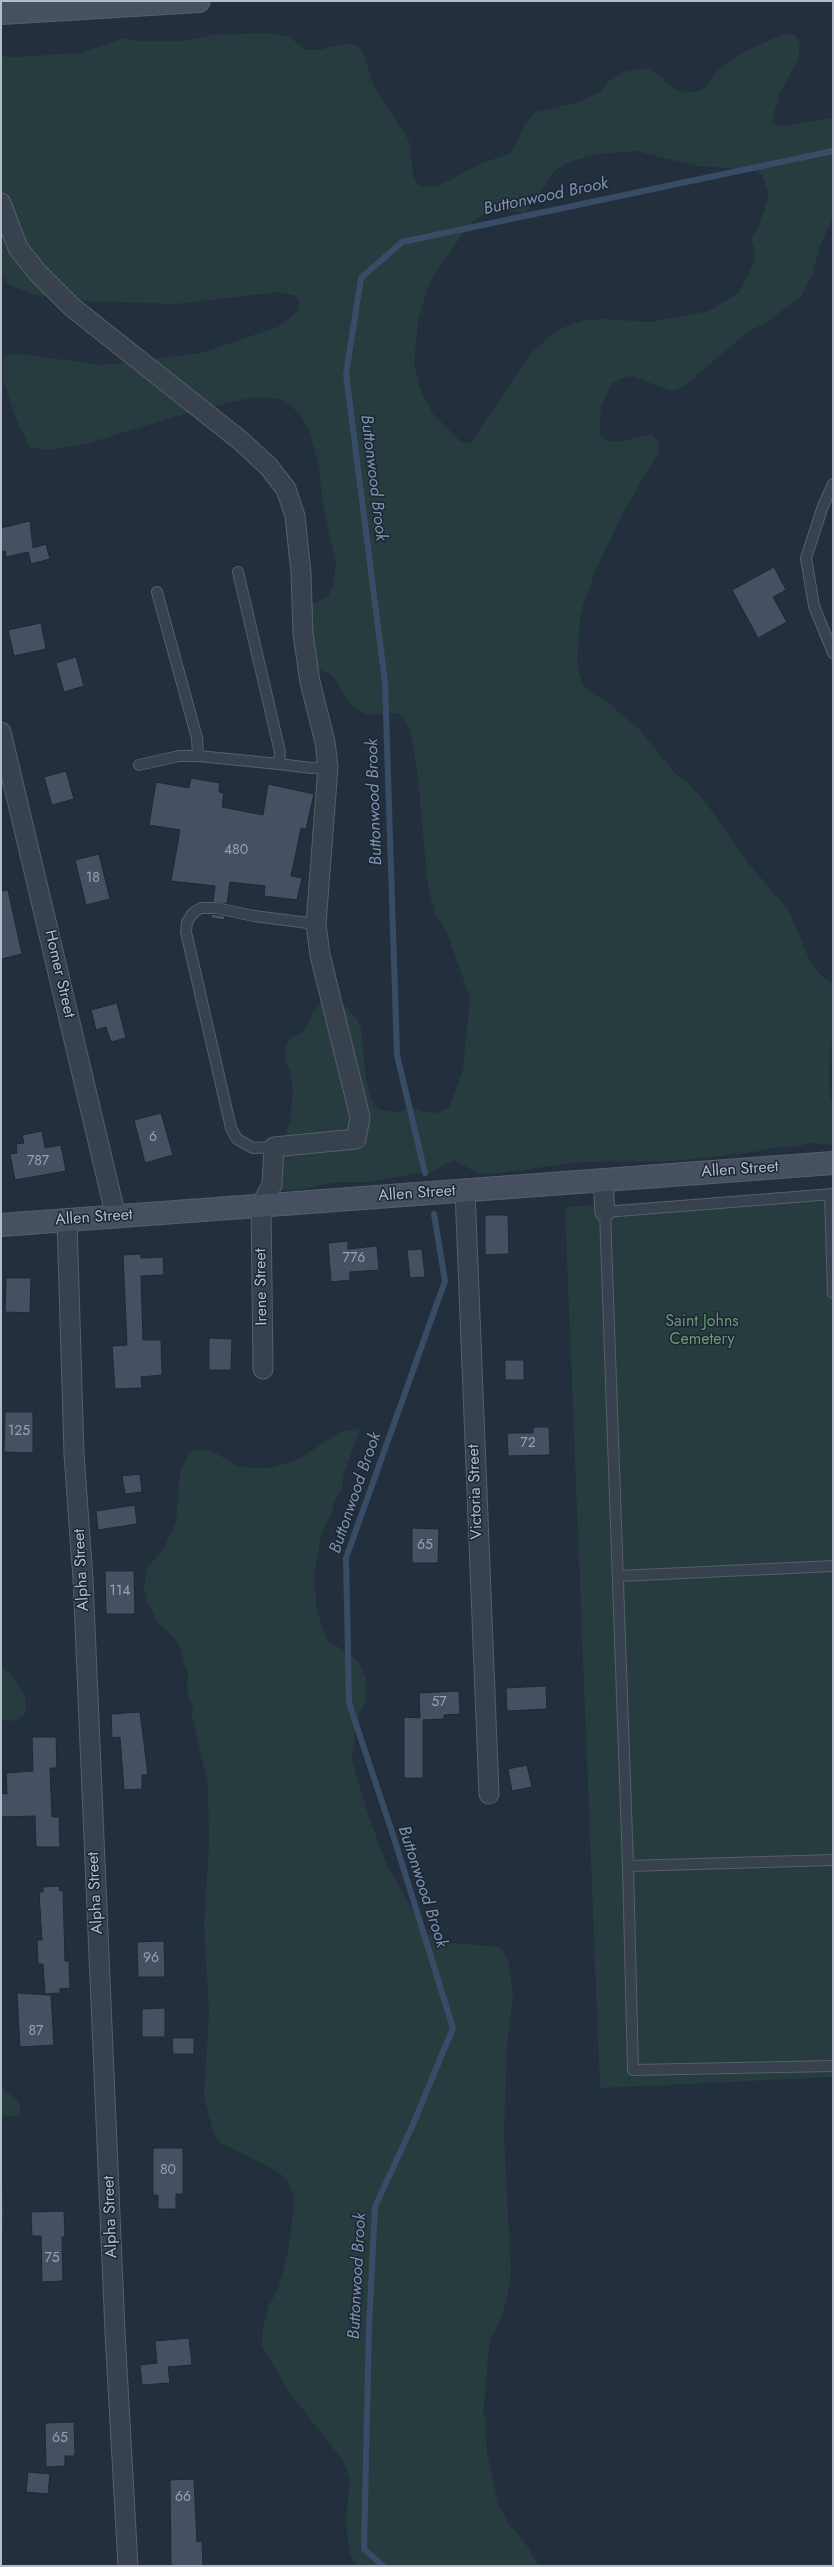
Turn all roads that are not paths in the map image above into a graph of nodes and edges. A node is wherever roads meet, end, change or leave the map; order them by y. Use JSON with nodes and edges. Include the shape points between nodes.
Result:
{"nodes":[{"id":1,"x":199,"y":1,"type":"edge"},
{"id":2,"x":1,"y":13,"type":"edge"},
{"id":3,"x":1,"y":203,"type":"edge"},
{"id":4,"x":833,"y":484,"type":"edge"},
{"id":5,"x":238,"y":572,"type":"dead end"},
{"id":6,"x":157,"y":592,"type":"dead end"},
{"id":7,"x":833,"y":653,"type":"edge"},
{"id":8,"x":1,"y":732,"type":"edge"},
{"id":9,"x":198,"y":756,"type":"junction"},
{"id":10,"x":279,"y":764,"type":"junction"},
{"id":11,"x":139,"y":765,"type":"dead end"},
{"id":12,"x":328,"y":767,"type":"junction"},
{"id":13,"x":316,"y":924,"type":"junction"},
{"id":14,"x":274,"y":1147,"type":"junction"},
{"id":15,"x":833,"y":1162,"type":"edge"},
{"id":16,"x":603,"y":1180,"type":"junction"},
{"id":17,"x":465,"y":1190,"type":"junction"},
{"id":18,"x":832,"y":1194,"type":"edge"},
{"id":19,"x":261,"y":1205,"type":"junction"},
{"id":20,"x":605,"y":1212,"type":"junction"},
{"id":21,"x":116,"y":1217,"type":"junction"},
{"id":22,"x":67,"y":1220,"type":"junction"},
{"id":23,"x":1,"y":1225,"type":"edge"},
{"id":24,"x":833,"y":1293,"type":"edge"},
{"id":25,"x":263,"y":1369,"type":"dead end"},
{"id":26,"x":833,"y":1566,"type":"edge"},
{"id":27,"x":619,"y":1576,"type":"junction"},
{"id":28,"x":489,"y":1794,"type":"dead end"},
{"id":29,"x":833,"y":1860,"type":"edge"},
{"id":30,"x":628,"y":1866,"type":"junction"},
{"id":31,"x":833,"y":2066,"type":"edge"},
{"id":32,"x":128,"y":2566,"type":"edge"}],
"edges":[{"from":1,"to":2,"type":"street"},
{"from":3,"to":12,"type":"street","via":[[18,248],[37,272],[72,307],[241,441],[269,466],[286,490],[295,516],[301,573],[303,634],[310,682],[325,742]]},
{"from":4,"to":7,"type":"lane","via":[[806,558],[814,606]]},
{"from":5,"to":10,"type":"lane","via":[[280,752]]},
{"from":6,"to":9,"type":"lane","via":[[197,738]]},
{"from":8,"to":21,"type":"street","name":"Homer Street"},
{"from":9,"to":10,"type":"lane"},
{"from":9,"to":11,"type":"lane","via":[[179,756]]},
{"from":10,"to":12,"type":"lane","via":[[311,768]]},
{"from":12,"to":13,"type":"street"},
{"from":13,"to":14,"type":"street","via":[[320,955],[360,1117],[356,1139]]},
{"from":13,"to":14,"type":"lane","via":[[216,908],[201,908],[193,913],[187,922],[186,932],[231,1128],[237,1139],[253,1148]]},
{"from":14,"to":19,"type":"street","via":[[272,1185]]},
{"from":15,"to":16,"type":"street","name":"Allen Street"},
{"from":16,"to":17,"type":"street","name":"Allen Street"},
{"from":16,"to":20,"type":"street"},
{"from":17,"to":19,"type":"street","name":"Allen Street"},
{"from":17,"to":28,"type":"street","name":"Victoria Street"},
{"from":18,"to":20,"type":"lane"},
{"from":18,"to":24,"type":"lane"},
{"from":19,"to":21,"type":"street","name":"Allen Street"},
{"from":19,"to":25,"type":"street","name":"Irene Street"},
{"from":20,"to":27,"type":"lane"},
{"from":21,"to":22,"type":"street","name":"Allen Street"},
{"from":22,"to":23,"type":"street","name":"Allen Street"},
{"from":22,"to":32,"type":"street","name":"Alpha Street","via":[[74,1454],[83,1579],[115,2332]]},
{"from":26,"to":27,"type":"lane"},
{"from":27,"to":30,"type":"lane"},
{"from":29,"to":30,"type":"lane"},
{"from":30,"to":31,"type":"lane","via":[[632,2070]]}]}
